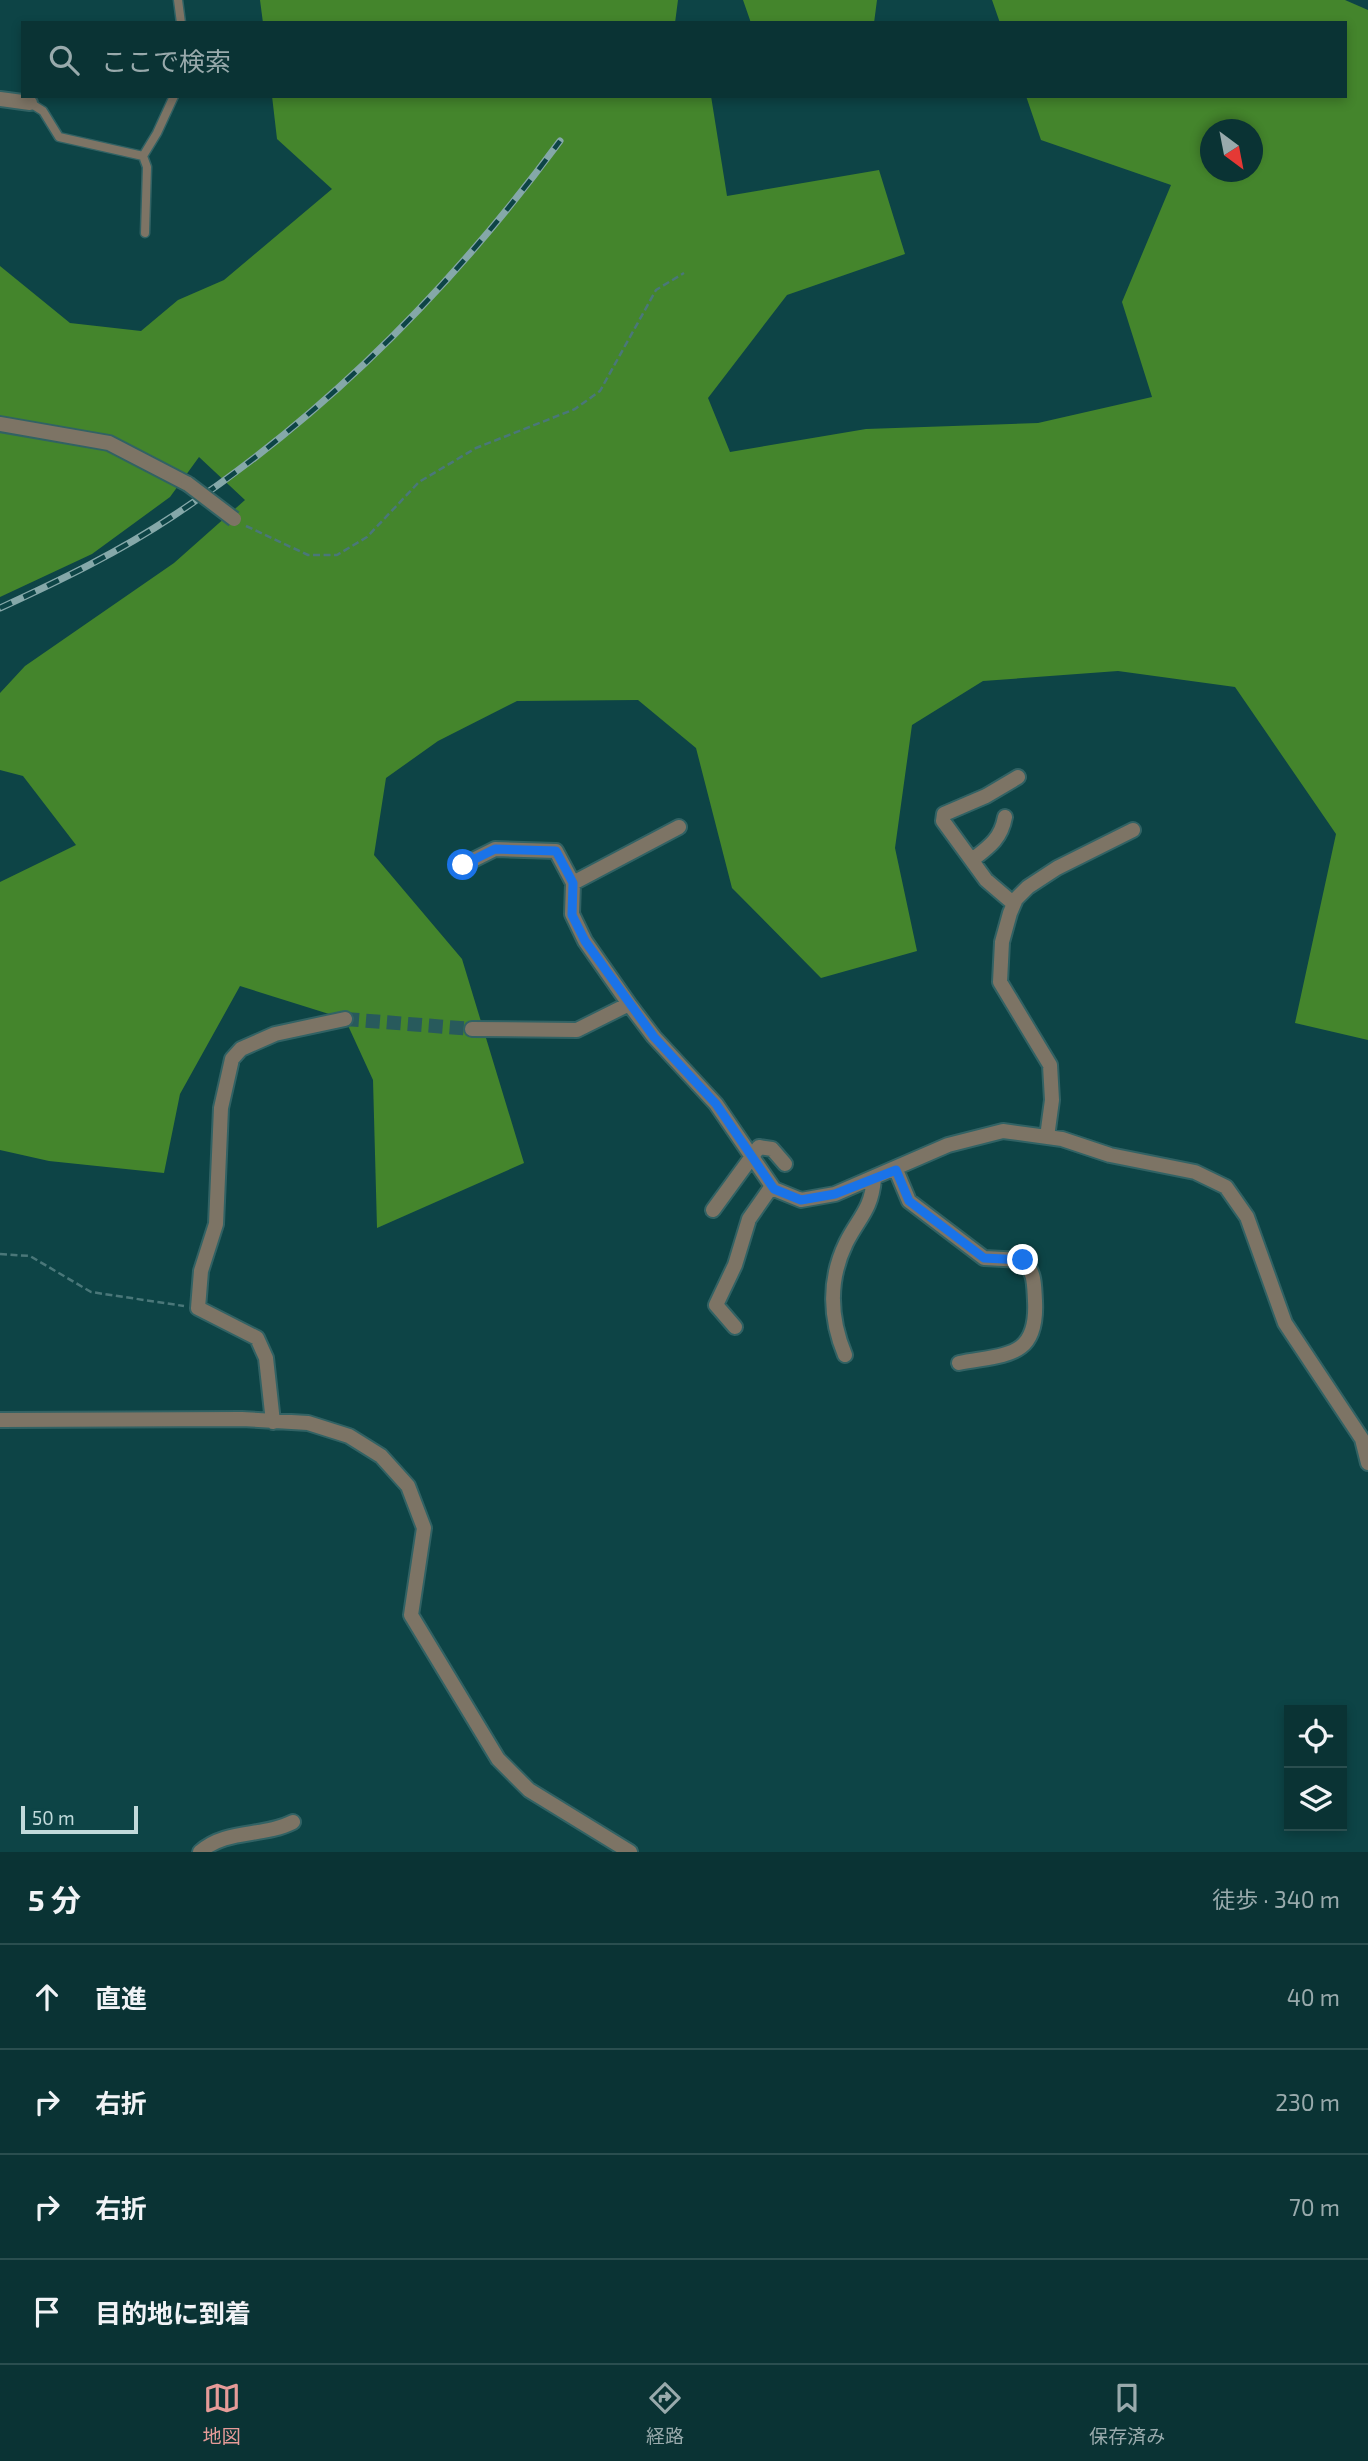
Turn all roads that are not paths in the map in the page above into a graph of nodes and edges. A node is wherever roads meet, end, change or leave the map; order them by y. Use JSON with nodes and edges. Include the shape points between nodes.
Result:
{"nodes":[{"id":1,"x":178,"y":0,"type":"edge"},
{"id":2,"x":181,"y":21,"type":"edge"},
{"id":3,"x":173,"y":98,"type":"edge"},
{"id":4,"x":0,"y":99,"type":"edge"},
{"id":5,"x":30,"y":103,"type":"joint"},
{"id":6,"x":143,"y":156,"type":"junction"},
{"id":7,"x":145,"y":233,"type":"dead end"},
{"id":8,"x":0,"y":424,"type":"edge"},
{"id":9,"x":234,"y":519,"type":"road end"},
{"id":10,"x":1018,"y":777,"type":"dead end"},
{"id":11,"x":1005,"y":817,"type":"dead end"},
{"id":12,"x":679,"y":827,"type":"dead end"},
{"id":13,"x":1133,"y":830,"type":"dead end"},
{"id":14,"x":972,"y":860,"type":"junction"},
{"id":15,"x":463,"y":865,"type":"dead end"},
{"id":16,"x":573,"y":883,"type":"junction"},
{"id":17,"x":1014,"y":904,"type":"junction"},
{"id":18,"x":629,"y":1004,"type":"junction"},
{"id":19,"x":345,"y":1019,"type":"tunnel mouth"},
{"id":20,"x":472,"y":1029,"type":"tunnel mouth"},
{"id":21,"x":1046,"y":1137,"type":"junction"},
{"id":22,"x":751,"y":1154,"type":"junction"},
{"id":23,"x":785,"y":1164,"type":"dead end"},
{"id":24,"x":896,"y":1170,"type":"junction"},
{"id":25,"x":874,"y":1179,"type":"junction"},
{"id":26,"x":772,"y":1186,"type":"junction"},
{"id":27,"x":713,"y":1210,"type":"dead end"},
{"id":28,"x":735,"y":1327,"type":"dead end"},
{"id":29,"x":845,"y":1355,"type":"dead end"},
{"id":30,"x":959,"y":1363,"type":"dead end"},
{"id":31,"x":0,"y":1420,"type":"edge"},
{"id":32,"x":273,"y":1422,"type":"junction"},
{"id":33,"x":1363,"y":1434,"type":"edge"},
{"id":34,"x":1368,"y":1462,"type":"edge"},
{"id":35,"x":293,"y":1822,"type":"dead end"},
{"id":36,"x":200,"y":1852,"type":"edge"},
{"id":37,"x":630,"y":1852,"type":"edge"}],
"edges":[{"from":1,"to":2,"type":"lane"},
{"from":3,"to":6,"type":"lane"},
{"from":4,"to":5,"type":"street"},
{"from":5,"to":6,"type":"lane","via":[[43,111],[59,137]]},
{"from":6,"to":7,"type":"lane","via":[[147,167]]},
{"from":8,"to":9,"type":"street","bridge":true,"via":[[109,443],[188,484]]},
{"from":10,"to":14,"type":"street","via":[[944,814],[943,821]]},
{"from":11,"to":14,"type":"street","via":[[994,844]]},
{"from":12,"to":16,"type":"street"},
{"from":13,"to":17,"type":"street","via":[[1056,868],[1028,887]]},
{"from":14,"to":17,"type":"street","via":[[986,880]]},
{"from":15,"to":16,"type":"street","via":[[495,849],[556,851]]},
{"from":16,"to":18,"type":"street","via":[[572,915]]},
{"from":17,"to":21,"type":"street","via":[[1002,942],[1000,982],[1050,1065],[1052,1100]]},
{"from":18,"to":20,"type":"street","via":[[577,1030]]},
{"from":18,"to":22,"type":"street","via":[[716,1104]]},
{"from":19,"to":32,"type":"street","via":[[275,1034],[241,1049],[232,1059],[221,1108],[216,1224],[201,1271],[198,1308],[257,1338],[266,1358]]},
{"from":21,"to":24,"type":"street","via":[[1003,1131],[947,1145]]},
{"from":21,"to":33,"type":"street","via":[[1195,1172],[1226,1187],[1247,1217],[1285,1323]]},
{"from":22,"to":23,"type":"street","via":[[759,1147],[772,1149]]},
{"from":22,"to":26,"type":"street"},
{"from":22,"to":27,"type":"street"},
{"from":24,"to":25,"type":"street"},
{"from":24,"to":30,"type":"street","via":[[909,1201],[984,1258],[1023,1260],[1034,1272],[1036,1322],[1030,1342],[1015,1352]]},
{"from":25,"to":26,"type":"street","via":[[835,1194],[801,1200]]},
{"from":25,"to":29,"type":"street","via":[[872,1201],[845,1244],[833,1278],[835,1330]]},
{"from":26,"to":28,"type":"street","via":[[749,1219],[735,1265],[716,1304]]},
{"from":31,"to":32,"type":"street"},
{"from":32,"to":37,"type":"street","via":[[308,1423],[349,1436],[381,1456],[408,1486],[424,1528],[411,1615],[417,1628],[498,1759],[529,1790]]},
{"from":33,"to":34,"type":"street"},
{"from":35,"to":36,"type":"street","via":[[209,1843]]}]}
